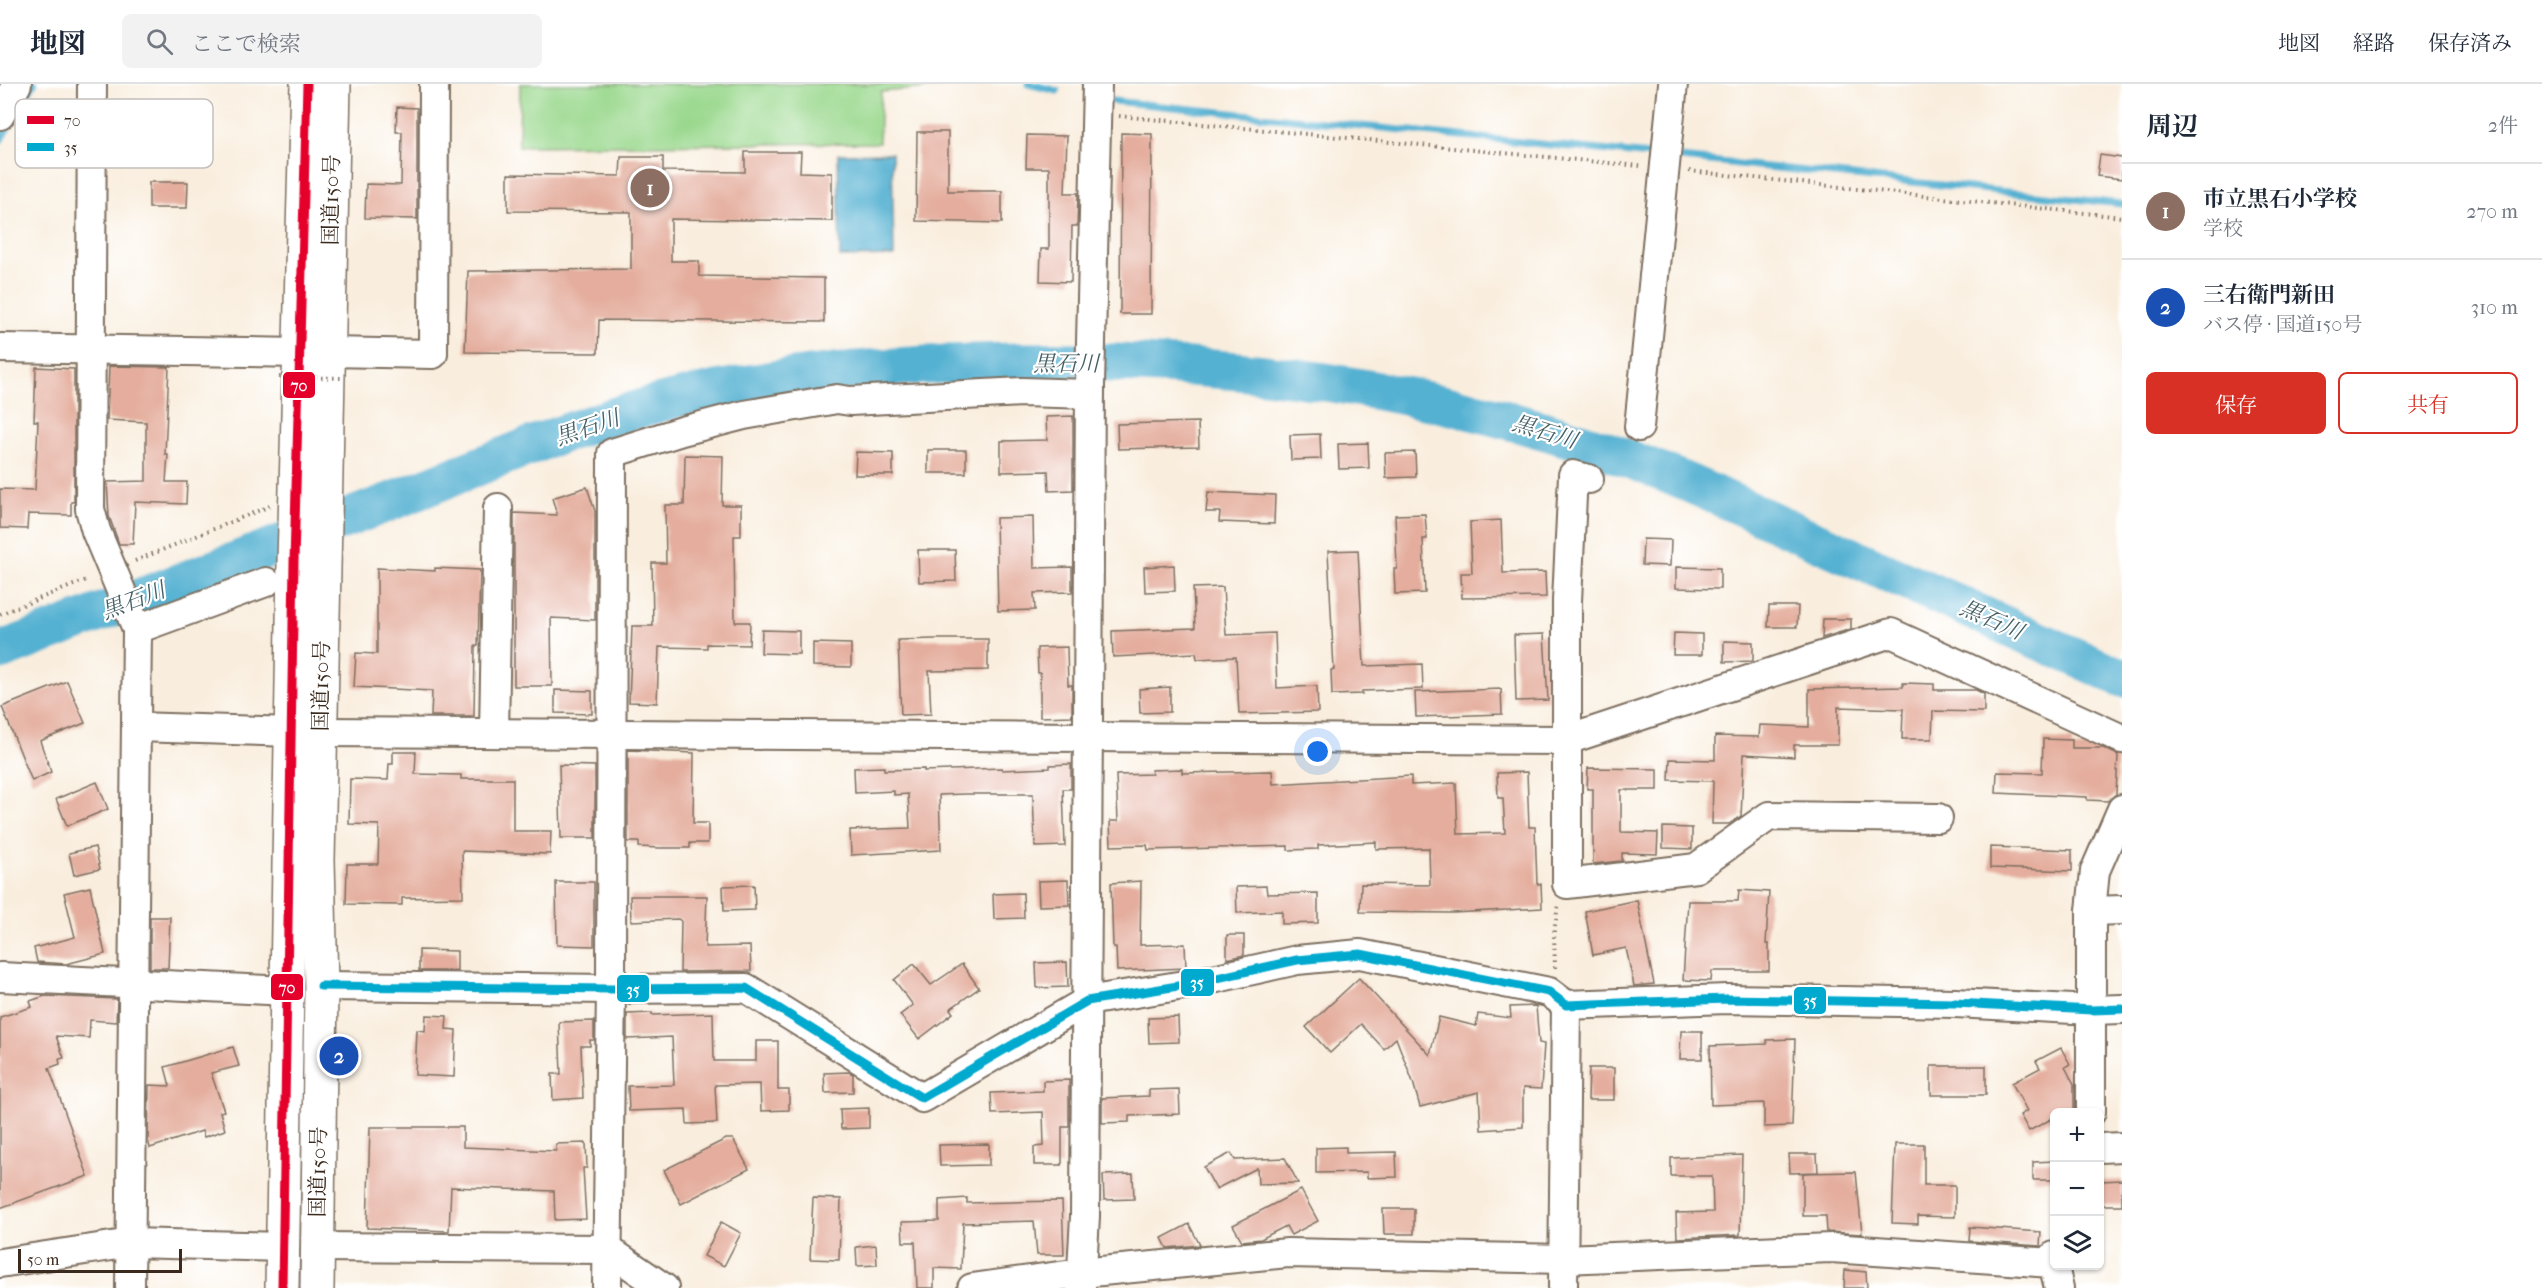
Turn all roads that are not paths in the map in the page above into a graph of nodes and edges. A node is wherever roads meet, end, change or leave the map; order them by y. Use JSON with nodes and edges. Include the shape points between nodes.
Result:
{"nodes":[{"id":1,"x":18,"y":84,"type":"edge"},
{"id":2,"x":307,"y":84,"type":"edge"},
{"id":3,"x":334,"y":84,"type":"edge"},
{"id":4,"x":434,"y":84,"type":"edge"},
{"id":5,"x":1097,"y":84,"type":"edge"},
{"id":6,"x":1673,"y":84,"type":"edge"},
{"id":7,"x":0,"y":115,"type":"edge"},
{"id":8,"x":92,"y":168,"type":"edge"},
{"id":9,"x":0,"y":348,"type":"edge"},
{"id":10,"x":92,"y":349,"type":"junction"},
{"id":11,"x":325,"y":361,"type":"junction"},
{"id":12,"x":1090,"y":389,"type":"junction"},
{"id":13,"x":1639,"y":427,"type":"dead end"},
{"id":14,"x":1590,"y":479,"type":"dead end"},
{"id":15,"x":498,"y":508,"type":"dead end"},
{"id":16,"x":266,"y":582,"type":"dead end"},
{"id":17,"x":137,"y":629,"type":"junction"},
{"id":18,"x":136,"y":727,"type":"junction"},
{"id":19,"x":306,"y":732,"type":"junction"},
{"id":20,"x":494,"y":733,"type":"junction"},
{"id":21,"x":612,"y":734,"type":"junction"},
{"id":22,"x":1089,"y":737,"type":"junction"},
{"id":23,"x":2122,"y":739,"type":"edge"},
{"id":24,"x":1567,"y":740,"type":"junction"},
{"id":25,"x":2122,"y":809,"type":"edge"},
{"id":26,"x":1938,"y":818,"type":"dead end"},
{"id":27,"x":2122,"y":910,"type":"edge"},
{"id":28,"x":2091,"y":911,"type":"junction"},
{"id":29,"x":0,"y":977,"type":"edge"},
{"id":30,"x":132,"y":985,"type":"junction"},
{"id":31,"x":321,"y":986,"type":"junction"},
{"id":32,"x":611,"y":989,"type":"junction"},
{"id":33,"x":286,"y":991,"type":"junction"},
{"id":34,"x":1087,"y":1002,"type":"junction"},
{"id":35,"x":1566,"y":1005,"type":"junction"},
{"id":36,"x":2122,"y":1009,"type":"edge"},
{"id":37,"x":2092,"y":1010,"type":"junction"},
{"id":38,"x":2091,"y":1108,"type":"edge"},
{"id":39,"x":2122,"y":1147,"type":"edge"},
{"id":40,"x":2104,"y":1148,"type":"edge"},
{"id":41,"x":131,"y":1243,"type":"junction"},
{"id":42,"x":283,"y":1247,"type":"junction"},
{"id":43,"x":317,"y":1247,"type":"junction"},
{"id":44,"x":607,"y":1249,"type":"junction"},
{"id":45,"x":1564,"y":1259,"type":"junction"},
{"id":46,"x":0,"y":1263,"type":"edge"},
{"id":47,"x":2050,"y":1269,"type":"edge"},
{"id":48,"x":1081,"y":1281,"type":"edge"},
{"id":49,"x":130,"y":1288,"type":"edge"},
{"id":50,"x":282,"y":1288,"type":"edge"},
{"id":51,"x":317,"y":1288,"type":"edge"},
{"id":52,"x":607,"y":1288,"type":"edge"},
{"id":53,"x":664,"y":1288,"type":"edge"},
{"id":54,"x":972,"y":1288,"type":"edge"},
{"id":55,"x":1563,"y":1288,"type":"edge"}],
"edges":[{"from":1,"to":7,"type":"street"},
{"from":2,"to":11,"type":"highway","name":"国道150号"},
{"from":3,"to":11,"type":"highway","name":"国道150号"},
{"from":4,"to":11,"type":"street","via":[[433,354]]},
{"from":5,"to":12,"type":"street"},
{"from":6,"to":13,"type":"street"},
{"from":8,"to":10,"type":"street"},
{"from":9,"to":10,"type":"street"},
{"from":10,"to":11,"type":"street"},
{"from":10,"to":17,"type":"street","via":[[90,509]]},
{"from":11,"to":19,"type":"highway","name":"国道150号","via":[[299,499],[308,557]]},
{"from":12,"to":21,"type":"street","via":[[837,399],[744,415],[612,453]]},
{"from":12,"to":22,"type":"street"},
{"from":14,"to":24,"type":"street","via":[[1573,475],[1567,600]]},
{"from":15,"to":20,"type":"street"},
{"from":16,"to":17,"type":"street"},
{"from":17,"to":18,"type":"street"},
{"from":18,"to":19,"type":"street"},
{"from":18,"to":30,"type":"street"},
{"from":19,"to":20,"type":"street"},
{"from":19,"to":31,"type":"highway","name":"国道150号","via":[[318,860]]},
{"from":19,"to":33,"type":"highway","name":"国道150号"},
{"from":20,"to":21,"type":"street"},
{"from":21,"to":22,"type":"street"},
{"from":21,"to":32,"type":"street"},
{"from":22,"to":24,"type":"street"},
{"from":22,"to":34,"type":"street"},
{"from":23,"to":24,"type":"street","via":[[1891,633]]},
{"from":24,"to":26,"type":"street","via":[[1567,884],[1696,868],[1770,816]]},
{"from":25,"to":28,"type":"street","via":[[2095,871]]},
{"from":27,"to":28,"type":"street"},
{"from":28,"to":37,"type":"street"},
{"from":29,"to":30,"type":"street"},
{"from":30,"to":33,"type":"street"},
{"from":30,"to":41,"type":"street"},
{"from":31,"to":32,"type":"street"},
{"from":31,"to":43,"type":"highway","name":"国道150号"},
{"from":32,"to":34,"type":"street","via":[[746,988],[922,1098]]},
{"from":32,"to":44,"type":"street"},
{"from":33,"to":42,"type":"highway","name":"国道150号"},
{"from":34,"to":35,"type":"street","via":[[1297,960],[1360,954],[1549,992]]},
{"from":34,"to":48,"type":"street"},
{"from":35,"to":37,"type":"street","via":[[1727,999]]},
{"from":35,"to":45,"type":"street"},
{"from":36,"to":37,"type":"street"},
{"from":37,"to":38,"type":"street"},
{"from":39,"to":40,"type":"street"},
{"from":41,"to":42,"type":"street"},
{"from":41,"to":46,"type":"street"},
{"from":41,"to":49,"type":"street"},
{"from":42,"to":50,"type":"highway","name":"国道150号"},
{"from":43,"to":44,"type":"street"},
{"from":43,"to":51,"type":"highway","name":"国道150号"},
{"from":44,"to":52,"type":"street"},
{"from":44,"to":53,"type":"street"},
{"from":45,"to":47,"type":"street","via":[[1832,1248]]},
{"from":45,"to":48,"type":"street","via":[[1288,1253]]},
{"from":45,"to":55,"type":"street"},
{"from":48,"to":54,"type":"street"}]}
